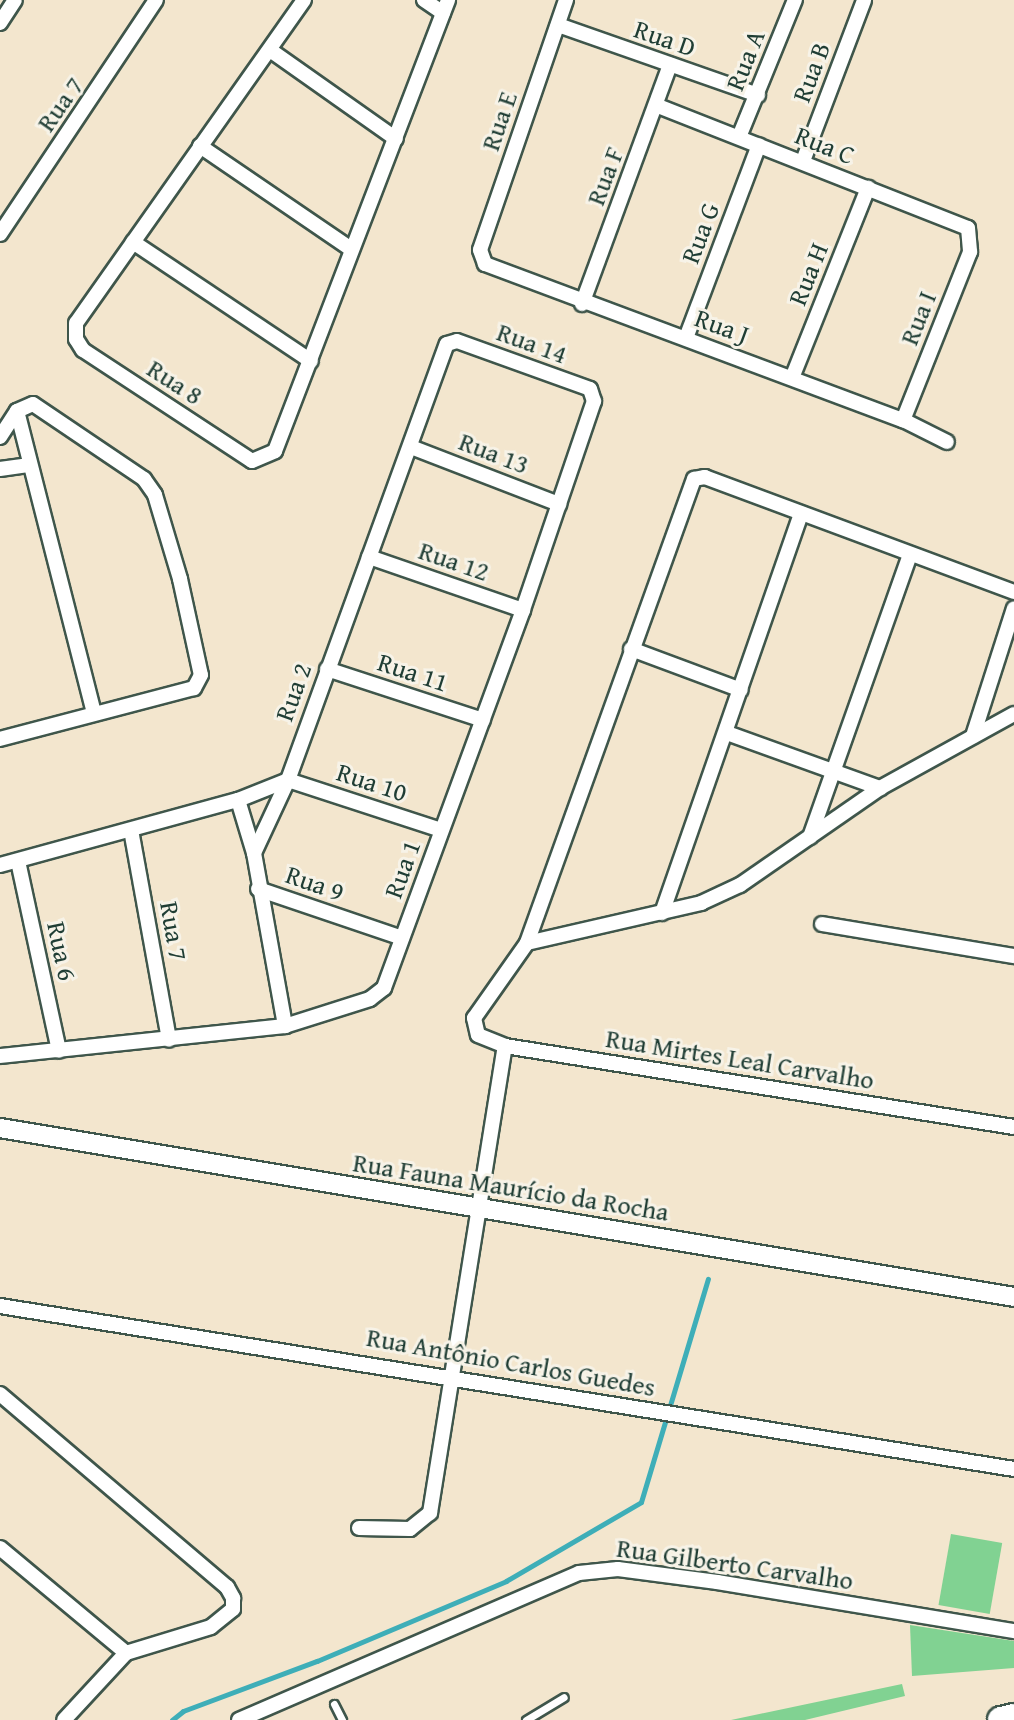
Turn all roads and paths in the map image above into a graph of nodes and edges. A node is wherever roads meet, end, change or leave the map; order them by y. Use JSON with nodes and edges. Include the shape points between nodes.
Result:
{"nodes":[{"id":1,"x":15,"y":0,"type":"edge"},
{"id":2,"x":156,"y":0,"type":"edge"},
{"id":3,"x":304,"y":0,"type":"edge"},
{"id":4,"x":424,"y":0,"type":"edge"},
{"id":5,"x":566,"y":0,"type":"edge"},
{"id":6,"x":795,"y":0,"type":"edge"},
{"id":7,"x":864,"y":0,"type":"edge"},
{"id":8,"x":446,"y":6,"type":"edge"},
{"id":9,"x":0,"y":23,"type":"edge"},
{"id":10,"x":558,"y":25,"type":"junction"},
{"id":11,"x":270,"y":50,"type":"junction"},
{"id":12,"x":670,"y":65,"type":"junction"},
{"id":13,"x":758,"y":95,"type":"junction"},
{"id":14,"x":658,"y":106,"type":"junction"},
{"id":15,"x":739,"y":137,"type":"junction"},
{"id":16,"x":396,"y":139,"type":"junction"},
{"id":17,"x":759,"y":145,"type":"junction"},
{"id":18,"x":200,"y":146,"type":"junction"},
{"id":19,"x":803,"y":161,"type":"junction"},
{"id":20,"x":868,"y":188,"type":"junction"},
{"id":21,"x":971,"y":233,"type":"joint"},
{"id":22,"x":0,"y":234,"type":"edge"},
{"id":23,"x":133,"y":242,"type":"junction"},
{"id":24,"x":351,"y":249,"type":"junction"},
{"id":25,"x":480,"y":258,"type":"joint"},
{"id":26,"x":582,"y":304,"type":"junction"},
{"id":27,"x":686,"y":338,"type":"junction"},
{"id":28,"x":451,"y":341,"type":"joint"},
{"id":29,"x":311,"y":361,"type":"junction"},
{"id":30,"x":792,"y":378,"type":"junction"},
{"id":31,"x":593,"y":394,"type":"joint"},
{"id":32,"x":17,"y":411,"type":"junction"},
{"id":33,"x":903,"y":420,"type":"junction"},
{"id":34,"x":0,"y":437,"type":"edge"},
{"id":35,"x":947,"y":442,"type":"dead end"},
{"id":36,"x":411,"y":447,"type":"junction"},
{"id":37,"x":30,"y":465,"type":"junction"},
{"id":38,"x":0,"y":469,"type":"edge"},
{"id":39,"x":559,"y":504,"type":"junction"},
{"id":40,"x":801,"y":513,"type":"junction"},
{"id":41,"x":910,"y":554,"type":"junction"},
{"id":42,"x":369,"y":557,"type":"junction"},
{"id":43,"x":1014,"y":592,"type":"edge"},
{"id":44,"x":1014,"y":608,"type":"edge"},
{"id":45,"x":523,"y":610,"type":"junction"},
{"id":46,"x":631,"y":649,"type":"junction"},
{"id":47,"x":327,"y":669,"type":"junction"},
{"id":48,"x":741,"y":690,"type":"junction"},
{"id":49,"x":94,"y":713,"type":"junction"},
{"id":50,"x":1014,"y":714,"type":"edge"},
{"id":51,"x":483,"y":720,"type":"junction"},
{"id":52,"x":727,"y":733,"type":"junction"},
{"id":53,"x":973,"y":736,"type":"junction"},
{"id":54,"x":0,"y":739,"type":"edge"},
{"id":55,"x":836,"y":773,"type":"junction"},
{"id":56,"x":288,"y":780,"type":"junction"},
{"id":57,"x":880,"y":788,"type":"junction"},
{"id":58,"x":238,"y":800,"type":"junction"},
{"id":59,"x":131,"y":830,"type":"junction"},
{"id":60,"x":441,"y":830,"type":"junction"},
{"id":61,"x":809,"y":838,"type":"junction"},
{"id":62,"x":254,"y":853,"type":"junction"},
{"id":63,"x":18,"y":861,"type":"junction"},
{"id":64,"x":0,"y":865,"type":"edge"},
{"id":65,"x":258,"y":889,"type":"junction"},
{"id":66,"x":662,"y":913,"type":"junction"},
{"id":67,"x":822,"y":924,"type":"dead end"},
{"id":68,"x":402,"y":938,"type":"junction"},
{"id":69,"x":527,"y":943,"type":"junction"},
{"id":70,"x":1014,"y":956,"type":"edge"},
{"id":71,"x":285,"y":1026,"type":"junction"},
{"id":72,"x":169,"y":1040,"type":"junction"},
{"id":73,"x":505,"y":1046,"type":"junction"},
{"id":74,"x":59,"y":1051,"type":"junction"},
{"id":75,"x":0,"y":1056,"type":"edge"},
{"id":76,"x":1014,"y":1127,"type":"edge"},
{"id":77,"x":0,"y":1128,"type":"edge"},
{"id":78,"x":480,"y":1209,"type":"junction"},
{"id":79,"x":1014,"y":1297,"type":"edge"},
{"id":80,"x":0,"y":1306,"type":"edge"},
{"id":81,"x":451,"y":1375,"type":"junction"},
{"id":82,"x":0,"y":1394,"type":"edge"},
{"id":83,"x":1014,"y":1469,"type":"edge"},
{"id":84,"x":359,"y":1528,"type":"dead end"},
{"id":85,"x":0,"y":1548,"type":"edge"},
{"id":86,"x":1014,"y":1631,"type":"edge"},
{"id":87,"x":126,"y":1653,"type":"junction"},
{"id":88,"x":564,"y":1697,"type":"dead end"},
{"id":89,"x":334,"y":1704,"type":"dead end"},
{"id":90,"x":1014,"y":1717,"type":"edge"},
{"id":91,"x":64,"y":1720,"type":"edge"},
{"id":92,"x":239,"y":1720,"type":"edge"},
{"id":93,"x":342,"y":1720,"type":"edge"},
{"id":94,"x":526,"y":1720,"type":"edge"},
{"id":95,"x":1001,"y":1720,"type":"edge"}],
"edges":[{"from":1,"to":9,"type":"street"},
{"from":2,"to":22,"type":"street","name":"Rua 7"},
{"from":3,"to":11,"type":"street"},
{"from":4,"to":8,"type":"street"},
{"from":5,"to":10,"type":"street","name":"Rua E"},
{"from":6,"to":13,"type":"street","name":"Rua A"},
{"from":7,"to":19,"type":"street","name":"Rua B"},
{"from":8,"to":16,"type":"street"},
{"from":10,"to":12,"type":"street","name":"Rua D"},
{"from":10,"to":25,"type":"street","name":"Rua E"},
{"from":11,"to":16,"type":"street"},
{"from":11,"to":18,"type":"street"},
{"from":12,"to":13,"type":"street","name":"Rua D"},
{"from":12,"to":14,"type":"street","name":"Rua F"},
{"from":13,"to":15,"type":"street","name":"Rua A"},
{"from":14,"to":15,"type":"street","name":"Rua C"},
{"from":14,"to":26,"type":"street","name":"Rua F"},
{"from":15,"to":17,"type":"street","name":"Rua C"},
{"from":16,"to":24,"type":"street"},
{"from":17,"to":19,"type":"street","name":"Rua C"},
{"from":17,"to":27,"type":"street","name":"Rua G"},
{"from":18,"to":23,"type":"street"},
{"from":18,"to":24,"type":"street"},
{"from":19,"to":20,"type":"street","name":"Rua C"},
{"from":20,"to":21,"type":"street","name":"Rua C","via":[[963,224]]},
{"from":20,"to":30,"type":"street","name":"Rua H"},
{"from":21,"to":33,"type":"street","name":"Rua I","via":[[970,252]]},
{"from":23,"to":29,"type":"street"},
{"from":23,"to":29,"type":"street","name":"Rua 8","via":[[76,323],[76,339],[83,350],[252,461],[275,451]]},
{"from":24,"to":29,"type":"street"},
{"from":25,"to":26,"type":"street","name":"Rua J"},
{"from":26,"to":27,"type":"street","name":"Rua J"},
{"from":27,"to":30,"type":"street","name":"Rua J"},
{"from":28,"to":31,"type":"street","name":"Rua 14"},
{"from":28,"to":36,"type":"street","name":"Rua 2"},
{"from":30,"to":33,"type":"street","name":"Rua J"},
{"from":31,"to":39,"type":"street","name":"Rua 1"},
{"from":32,"to":34,"type":"street"},
{"from":32,"to":37,"type":"street"},
{"from":32,"to":49,"type":"street","via":[[24,405],[43,408],[144,479],[155,495],[180,579],[199,682],[194,688]]},
{"from":33,"to":35,"type":"street","name":"Rua J"},
{"from":36,"to":39,"type":"street","name":"Rua 13"},
{"from":36,"to":42,"type":"street","name":"Rua 2"},
{"from":37,"to":38,"type":"street"},
{"from":37,"to":49,"type":"street"},
{"from":39,"to":45,"type":"street","name":"Rua 1"},
{"from":40,"to":41,"type":"street"},
{"from":40,"to":46,"type":"street","via":[[705,477],[694,479]]},
{"from":40,"to":48,"type":"street"},
{"from":41,"to":43,"type":"street"},
{"from":41,"to":55,"type":"street"},
{"from":42,"to":45,"type":"street","name":"Rua 12"},
{"from":42,"to":47,"type":"street","name":"Rua 2"},
{"from":44,"to":53,"type":"street"},
{"from":45,"to":51,"type":"street","name":"Rua 1"},
{"from":46,"to":48,"type":"street"},
{"from":46,"to":69,"type":"street"},
{"from":47,"to":51,"type":"street","name":"Rua 11"},
{"from":47,"to":56,"type":"street","name":"Rua 2"},
{"from":48,"to":52,"type":"street"},
{"from":49,"to":54,"type":"street"},
{"from":50,"to":53,"type":"street"},
{"from":51,"to":60,"type":"street","name":"Rua 1"},
{"from":52,"to":55,"type":"street"},
{"from":52,"to":66,"type":"street"},
{"from":53,"to":57,"type":"street"},
{"from":55,"to":57,"type":"street"},
{"from":55,"to":61,"type":"street"},
{"from":56,"to":58,"type":"street"},
{"from":56,"to":60,"type":"street","name":"Rua 10"},
{"from":56,"to":62,"type":"street"},
{"from":57,"to":61,"type":"street"},
{"from":58,"to":59,"type":"street"},
{"from":58,"to":62,"type":"street"},
{"from":59,"to":63,"type":"street"},
{"from":59,"to":72,"type":"street","name":"Rua 7"},
{"from":60,"to":68,"type":"street","name":"Rua 1"},
{"from":61,"to":66,"type":"street","via":[[740,885]]},
{"from":62,"to":65,"type":"street"},
{"from":63,"to":64,"type":"street"},
{"from":63,"to":74,"type":"street","name":"Rua 6"},
{"from":65,"to":68,"type":"street","name":"Rua 9"},
{"from":65,"to":71,"type":"street"},
{"from":66,"to":69,"type":"street"},
{"from":67,"to":70,"type":"street"},
{"from":68,"to":71,"type":"street","name":"Rua 1","via":[[384,988],[370,999]]},
{"from":69,"to":73,"type":"street","name":"Rua Mirtes Leal Carvalho","via":[[474,1018],[478,1035]]},
{"from":71,"to":72,"type":"street","name":"Rua 1"},
{"from":72,"to":74,"type":"street","name":"Rua 1"},
{"from":73,"to":76,"type":"street","name":"Rua Mirtes Leal Carvalho"},
{"from":73,"to":78,"type":"street"},
{"from":74,"to":75,"type":"street","name":"Rua 1"},
{"from":77,"to":78,"type":"street","name":"Rua Fauna Maurício da Rocha"},
{"from":78,"to":79,"type":"street","name":"Rua Fauna Maurício da Rocha"},
{"from":78,"to":81,"type":"street"},
{"from":80,"to":81,"type":"street","name":"Rua Antônio Carlos Guedes"},
{"from":81,"to":83,"type":"street","name":"Rua Antônio Carlos Guedes"},
{"from":81,"to":84,"type":"street","via":[[426,1521],[410,1529]]},
{"from":82,"to":87,"type":"street","via":[[227,1587],[233,1598],[233,1609],[211,1627]]},
{"from":85,"to":87,"type":"street"},
{"from":86,"to":92,"type":"street","name":"Rua Gilberto Carvalho","via":[[717,1582],[618,1569],[579,1573]]},
{"from":87,"to":91,"type":"street"},
{"from":88,"to":94,"type":"lane"},
{"from":89,"to":93,"type":"lane"},
{"from":90,"to":95,"type":"highway"}]}
